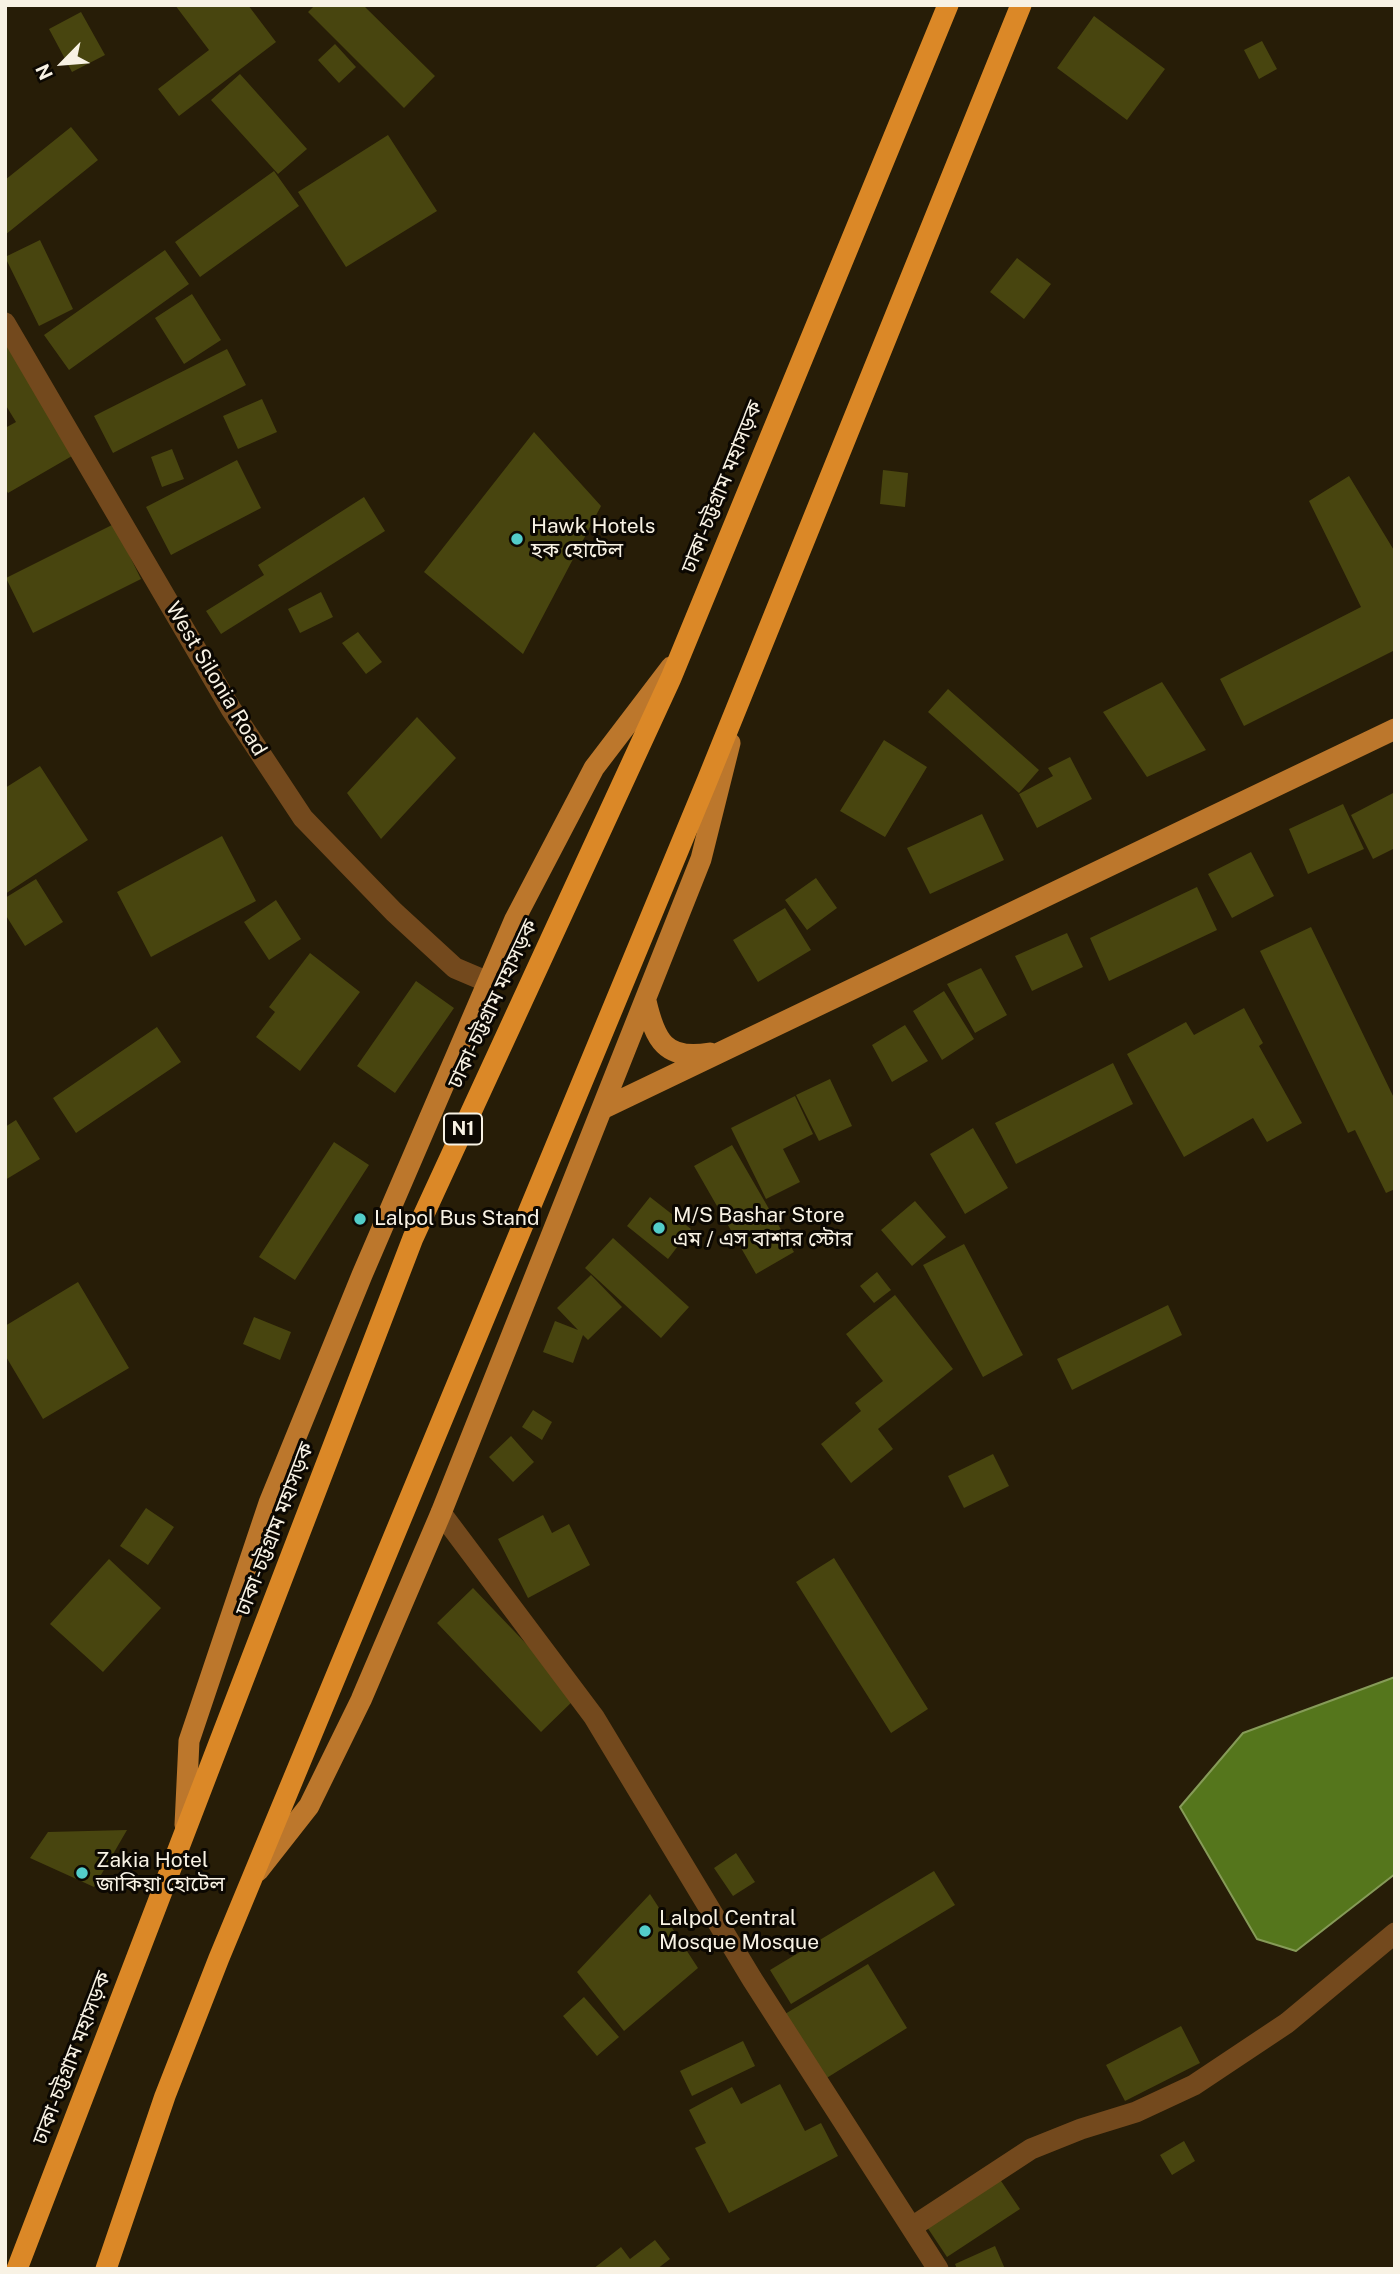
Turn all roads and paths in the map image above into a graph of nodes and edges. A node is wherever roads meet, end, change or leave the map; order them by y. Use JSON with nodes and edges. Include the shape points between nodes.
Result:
{"nodes":[{"id":1,"x":948,"y":5,"type":"edge"},
{"id":2,"x":1021,"y":5,"type":"edge"},
{"id":3,"x":5,"y":323,"type":"edge"},
{"id":4,"x":680,"y":655,"type":"junction"},
{"id":5,"x":741,"y":698,"type":"junction"},
{"id":6,"x":1395,"y":729,"type":"edge"},
{"id":7,"x":488,"y":982,"type":"junction"},
{"id":8,"x":646,"y":1001,"type":"junction"},
{"id":9,"x":726,"y":1050,"type":"junction"},
{"id":10,"x":602,"y":1110,"type":"junction"},
{"id":11,"x":441,"y":1513,"type":"junction"},
{"id":12,"x":185,"y":1830,"type":"junction"},
{"id":13,"x":253,"y":1878,"type":"junction"},
{"id":14,"x":1395,"y":1933,"type":"edge"},
{"id":15,"x":912,"y":2227,"type":"junction"},
{"id":16,"x":17,"y":2269,"type":"edge"},
{"id":17,"x":106,"y":2269,"type":"edge"},
{"id":18,"x":938,"y":2269,"type":"edge"}],
"edges":[{"from":1,"to":4,"type":"highway","name":"ঢাকা-চট্টগ্রাম মহাসড়ক","number":"N1"},
{"from":2,"to":5,"type":"highway"},
{"from":3,"to":7,"type":"street","name":"West Silonia Road","via":[[231,709],[303,818],[455,968]]},
{"from":4,"to":7,"type":"main road","via":[[594,768],[515,919]]},
{"from":4,"to":12,"type":"highway","name":"ঢাকা-চট্টগ্রাম মহাসড়ক","number":"N1","via":[[412,1238]]},
{"from":5,"to":8,"type":"main road","via":[[701,859]]},
{"from":5,"to":13,"type":"highway"},
{"from":6,"to":9,"type":"main road"},
{"from":7,"to":12,"type":"main road","via":[[269,1503],[189,1741]]},
{"from":8,"to":9,"type":"main road","via":[[663,1044],[681,1054]]},
{"from":8,"to":10,"type":"main road"},
{"from":9,"to":10,"type":"main road"},
{"from":10,"to":11,"type":"main road"},
{"from":11,"to":13,"type":"main road","via":[[309,1807]]},
{"from":11,"to":15,"type":"street","via":[[594,1717],[751,1979]]},
{"from":12,"to":16,"type":"highway","name":"ঢাকা-চট্টগ্রাম মহাসড়ক","number":"N1"},
{"from":13,"to":17,"type":"highway","via":[[165,2096]]},
{"from":14,"to":15,"type":"street","via":[[1287,2023],[1194,2085],[1136,2112],[1031,2149]]},
{"from":15,"to":18,"type":"street"}]}
